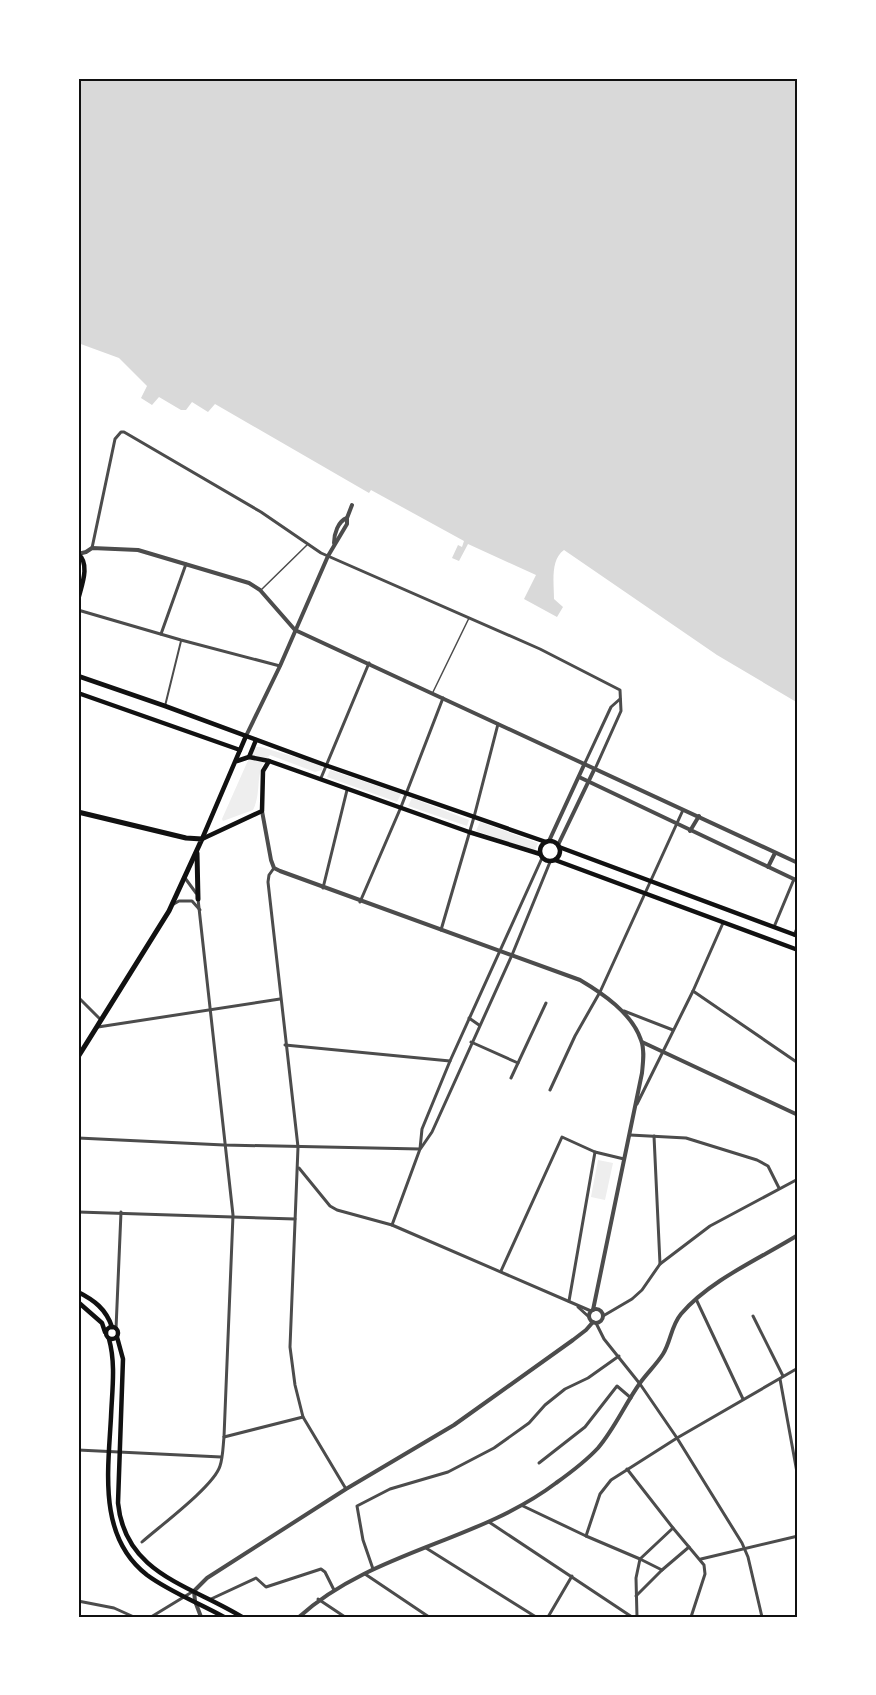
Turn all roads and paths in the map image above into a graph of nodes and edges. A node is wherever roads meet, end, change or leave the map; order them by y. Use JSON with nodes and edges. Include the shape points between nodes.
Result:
{"nodes":[{"id":1,"x":352,"y":505,"type":"dead end"},
{"id":2,"x":308,"y":544,"type":"junction"},
{"id":3,"x":92,"y":548,"type":"junction"},
{"id":4,"x":78,"y":554,"type":"edge"},
{"id":5,"x":328,"y":556,"type":"junction"},
{"id":6,"x":186,"y":564,"type":"junction"},
{"id":7,"x":260,"y":590,"type":"junction"},
{"id":8,"x":78,"y":600,"type":"edge"},
{"id":9,"x":78,"y":610,"type":"edge"},
{"id":10,"x":470,"y":618,"type":"junction"},
{"id":11,"x":295,"y":630,"type":"junction"},
{"id":12,"x":161,"y":634,"type":"junction"},
{"id":13,"x":181,"y":640,"type":"junction"},
{"id":14,"x":369,"y":663,"type":"junction"},
{"id":15,"x":280,"y":666,"type":"junction"},
{"id":16,"x":78,"y":676,"type":"edge"},
{"id":17,"x":78,"y":693,"type":"edge"},
{"id":18,"x":433,"y":693,"type":"junction"},
{"id":19,"x":443,"y":698,"type":"junction"},
{"id":20,"x":620,"y":699,"type":"junction"},
{"id":21,"x":165,"y":706,"type":"junction"},
{"id":22,"x":498,"y":724,"type":"junction"},
{"id":23,"x":246,"y":736,"type":"junction"},
{"id":24,"x":256,"y":740,"type":"junction"},
{"id":25,"x":240,"y":750,"type":"junction"},
{"id":26,"x":249,"y":757,"type":"junction"},
{"id":27,"x":235,"y":763,"type":"junction"},
{"id":28,"x":267,"y":763,"type":"junction"},
{"id":29,"x":325,"y":765,"type":"junction"},
{"id":30,"x":584,"y":765,"type":"junction"},
{"id":31,"x":594,"y":770,"type":"junction"},
{"id":32,"x":579,"y":777,"type":"junction"},
{"id":33,"x":321,"y":778,"type":"junction"},
{"id":34,"x":589,"y":782,"type":"junction"},
{"id":35,"x":348,"y":788,"type":"junction"},
{"id":36,"x":406,"y":793,"type":"junction"},
{"id":37,"x":401,"y":807,"type":"junction"},
{"id":38,"x":684,"y":810,"type":"junction"},
{"id":39,"x":262,"y":811,"type":"junction"},
{"id":40,"x":78,"y":812,"type":"edge"},
{"id":41,"x":699,"y":816,"type":"junction"},
{"id":42,"x":474,"y":817,"type":"junction"},
{"id":43,"x":676,"y":825,"type":"junction"},
{"id":44,"x":690,"y":831,"type":"junction"},
{"id":45,"x":470,"y":832,"type":"junction"},
{"id":46,"x":202,"y":839,"type":"junction"},
{"id":47,"x":547,"y":841,"type":"junction"},
{"id":48,"x":558,"y":846,"type":"junction"},
{"id":49,"x":197,"y":850,"type":"junction"},
{"id":50,"x":775,"y":853,"type":"junction"},
{"id":51,"x":541,"y":856,"type":"junction"},
{"id":52,"x":553,"y":861,"type":"junction"},
{"id":53,"x":798,"y":863,"type":"edge"},
{"id":54,"x":609,"y":865,"type":"junction"},
{"id":55,"x":768,"y":867,"type":"junction"},
{"id":56,"x":274,"y":868,"type":"junction"},
{"id":57,"x":185,"y":878,"type":"junction"},
{"id":58,"x":604,"y":878,"type":"junction"},
{"id":59,"x":796,"y":880,"type":"edge"},
{"id":60,"x":651,"y":881,"type":"junction"},
{"id":61,"x":323,"y":888,"type":"junction"},
{"id":62,"x":645,"y":894,"type":"junction"},
{"id":63,"x":198,"y":899,"type":"junction"},
{"id":64,"x":360,"y":902,"type":"junction"},
{"id":65,"x":172,"y":905,"type":"junction"},
{"id":66,"x":201,"y":911,"type":"junction"},
{"id":67,"x":723,"y":923,"type":"junction"},
{"id":68,"x":798,"y":926,"type":"edge"},
{"id":69,"x":774,"y":927,"type":"junction"},
{"id":70,"x":441,"y":930,"type":"junction"},
{"id":71,"x":796,"y":935,"type":"edge"},
{"id":72,"x":798,"y":950,"type":"edge"},
{"id":73,"x":501,"y":951,"type":"junction"},
{"id":74,"x":512,"y":955,"type":"junction"},
{"id":75,"x":693,"y":991,"type":"junction"},
{"id":76,"x":600,"y":992,"type":"junction"},
{"id":77,"x":78,"y":997,"type":"edge"},
{"id":78,"x":280,"y":999,"type":"junction"},
{"id":79,"x":546,"y":1003,"type":"dead end"},
{"id":80,"x":620,"y":1010,"type":"junction"},
{"id":81,"x":210,"y":1011,"type":"junction"},
{"id":82,"x":469,"y":1018,"type":"junction"},
{"id":83,"x":101,"y":1020,"type":"junction"},
{"id":84,"x":480,"y":1025,"type":"junction"},
{"id":85,"x":95,"y":1028,"type":"junction"},
{"id":86,"x":673,"y":1030,"type":"junction"},
{"id":87,"x":471,"y":1042,"type":"junction"},
{"id":88,"x":642,"y":1042,"type":"junction"},
{"id":89,"x":285,"y":1045,"type":"junction"},
{"id":90,"x":662,"y":1052,"type":"junction"},
{"id":91,"x":78,"y":1057,"type":"edge"},
{"id":92,"x":450,"y":1061,"type":"junction"},
{"id":93,"x":518,"y":1063,"type":"junction"},
{"id":94,"x":798,"y":1063,"type":"edge"},
{"id":95,"x":511,"y":1078,"type":"dead end"},
{"id":96,"x":550,"y":1090,"type":"dead end"},
{"id":97,"x":637,"y":1104,"type":"junction"},
{"id":98,"x":798,"y":1115,"type":"edge"},
{"id":99,"x":630,"y":1135,"type":"junction"},
{"id":100,"x":654,"y":1136,"type":"junction"},
{"id":101,"x":78,"y":1138,"type":"edge"},
{"id":102,"x":224,"y":1144,"type":"junction"},
{"id":103,"x":298,"y":1147,"type":"junction"},
{"id":104,"x":420,"y":1149,"type":"junction"},
{"id":105,"x":595,"y":1152,"type":"junction"},
{"id":106,"x":625,"y":1159,"type":"junction"},
{"id":107,"x":298,"y":1167,"type":"junction"},
{"id":108,"x":798,"y":1179,"type":"edge"},
{"id":109,"x":779,"y":1188,"type":"junction"},
{"id":110,"x":78,"y":1212,"type":"edge"},
{"id":111,"x":121,"y":1212,"type":"junction"},
{"id":112,"x":233,"y":1215,"type":"junction"},
{"id":113,"x":295,"y":1219,"type":"junction"},
{"id":114,"x":392,"y":1225,"type":"junction"},
{"id":115,"x":798,"y":1235,"type":"edge"},
{"id":116,"x":660,"y":1264,"type":"junction"},
{"id":117,"x":501,"y":1271,"type":"junction"},
{"id":118,"x":78,"y":1292,"type":"edge"},
{"id":119,"x":597,"y":1295,"type":"junction"},
{"id":120,"x":696,"y":1299,"type":"junction"},
{"id":121,"x":569,"y":1301,"type":"junction"},
{"id":122,"x":78,"y":1302,"type":"edge"},
{"id":123,"x":574,"y":1304,"type":"junction"},
{"id":124,"x":599,"y":1310,"type":"junction"},
{"id":125,"x":592,"y":1311,"type":"junction"},
{"id":126,"x":603,"y":1316,"type":"junction"},
{"id":127,"x":753,"y":1316,"type":"dead end"},
{"id":128,"x":589,"y":1317,"type":"junction"},
{"id":129,"x":594,"y":1322,"type":"junction"},
{"id":130,"x":114,"y":1328,"type":"junction"},
{"id":131,"x":105,"y":1332,"type":"junction"},
{"id":132,"x":117,"y":1337,"type":"junction"},
{"id":133,"x":109,"y":1339,"type":"junction"},
{"id":134,"x":619,"y":1356,"type":"junction"},
{"id":135,"x":798,"y":1368,"type":"edge"},
{"id":136,"x":782,"y":1378,"type":"junction"},
{"id":137,"x":640,"y":1384,"type":"junction"},
{"id":138,"x":631,"y":1398,"type":"junction"},
{"id":139,"x":744,"y":1399,"type":"junction"},
{"id":140,"x":303,"y":1417,"type":"junction"},
{"id":141,"x":224,"y":1437,"type":"junction"},
{"id":142,"x":677,"y":1438,"type":"junction"},
{"id":143,"x":78,"y":1450,"type":"edge"},
{"id":144,"x":109,"y":1452,"type":"junction"},
{"id":145,"x":118,"y":1453,"type":"junction"},
{"id":146,"x":221,"y":1457,"type":"junction"},
{"id":147,"x":539,"y":1464,"type":"dead end"},
{"id":148,"x":627,"y":1469,"type":"junction"},
{"id":149,"x":798,"y":1478,"type":"edge"},
{"id":150,"x":346,"y":1489,"type":"junction"},
{"id":151,"x":523,"y":1506,"type":"junction"},
{"id":152,"x":488,"y":1521,"type":"junction"},
{"id":153,"x":673,"y":1528,"type":"junction"},
{"id":154,"x":586,"y":1536,"type":"junction"},
{"id":155,"x":798,"y":1536,"type":"edge"},
{"id":156,"x":142,"y":1542,"type":"dead end"},
{"id":157,"x":689,"y":1547,"type":"junction"},
{"id":158,"x":426,"y":1548,"type":"junction"},
{"id":159,"x":745,"y":1548,"type":"junction"},
{"id":160,"x":640,"y":1558,"type":"junction"},
{"id":161,"x":701,"y":1560,"type":"junction"},
{"id":162,"x":373,"y":1569,"type":"junction"},
{"id":163,"x":662,"y":1570,"type":"junction"},
{"id":164,"x":364,"y":1574,"type":"junction"},
{"id":165,"x":572,"y":1576,"type":"junction"},
{"id":166,"x":334,"y":1590,"type":"junction"},
{"id":167,"x":194,"y":1591,"type":"junction"},
{"id":168,"x":184,"y":1596,"type":"junction"},
{"id":169,"x":636,"y":1596,"type":"junction"},
{"id":170,"x":210,"y":1599,"type":"junction"},
{"id":171,"x":318,"y":1599,"type":"junction"},
{"id":172,"x":78,"y":1600,"type":"edge"},
{"id":173,"x":195,"y":1601,"type":"junction"},
{"id":174,"x":134,"y":1617,"type":"edge"},
{"id":175,"x":151,"y":1617,"type":"edge"},
{"id":176,"x":201,"y":1617,"type":"edge"},
{"id":177,"x":224,"y":1617,"type":"edge"},
{"id":178,"x":242,"y":1617,"type":"edge"},
{"id":179,"x":299,"y":1617,"type":"edge"},
{"id":180,"x":345,"y":1617,"type":"edge"},
{"id":181,"x":429,"y":1617,"type":"edge"},
{"id":182,"x":536,"y":1617,"type":"edge"},
{"id":183,"x":548,"y":1617,"type":"edge"},
{"id":184,"x":634,"y":1617,"type":"edge"},
{"id":185,"x":691,"y":1617,"type":"edge"},
{"id":186,"x":762,"y":1617,"type":"edge"}],
"edges":[{"from":1,"to":5,"type":"street","via":[[347,518],[341,521]]},
{"from":2,"to":3,"type":"street","via":[[261,512],[121,432],[115,439]]},
{"from":2,"to":5,"type":"street"},
{"from":2,"to":7,"type":"lane"},
{"from":3,"to":4,"type":"street"},
{"from":3,"to":6,"type":"street","via":[[138,550]]},
{"from":4,"to":8,"type":"main road","via":[[85,566]]},
{"from":5,"to":10,"type":"street"},
{"from":5,"to":11,"type":"street"},
{"from":6,"to":7,"type":"street"},
{"from":6,"to":12,"type":"street"},
{"from":7,"to":11,"type":"street"},
{"from":9,"to":12,"type":"street"},
{"from":10,"to":18,"type":"lane"},
{"from":10,"to":20,"type":"street","via":[[620,690]]},
{"from":11,"to":14,"type":"street"},
{"from":11,"to":15,"type":"street"},
{"from":12,"to":13,"type":"street"},
{"from":13,"to":15,"type":"street"},
{"from":13,"to":21,"type":"street"},
{"from":14,"to":18,"type":"street"},
{"from":14,"to":29,"type":"street"},
{"from":15,"to":23,"type":"street"},
{"from":16,"to":21,"type":"main road"},
{"from":17,"to":25,"type":"main road"},
{"from":18,"to":19,"type":"street"},
{"from":19,"to":22,"type":"street"},
{"from":19,"to":36,"type":"street"},
{"from":20,"to":30,"type":"street","via":[[611,706]]},
{"from":20,"to":31,"type":"street","via":[[621,711]]},
{"from":21,"to":23,"type":"main road"},
{"from":22,"to":30,"type":"street"},
{"from":22,"to":42,"type":"street"},
{"from":23,"to":24,"type":"main road"},
{"from":23,"to":25,"type":"main road"},
{"from":24,"to":26,"type":"main road"},
{"from":24,"to":29,"type":"main road"},
{"from":25,"to":27,"type":"main road"},
{"from":26,"to":27,"type":"main road"},
{"from":26,"to":28,"type":"main road"},
{"from":27,"to":46,"type":"main road"},
{"from":28,"to":33,"type":"main road"},
{"from":28,"to":39,"type":"main road","via":[[263,771]]},
{"from":29,"to":33,"type":"street"},
{"from":29,"to":36,"type":"main road"},
{"from":30,"to":31,"type":"street"},
{"from":30,"to":32,"type":"street"},
{"from":31,"to":34,"type":"street"},
{"from":31,"to":38,"type":"street"},
{"from":32,"to":34,"type":"street"},
{"from":32,"to":47,"type":"street"},
{"from":33,"to":35,"type":"main road"},
{"from":34,"to":43,"type":"street"},
{"from":34,"to":48,"type":"street"},
{"from":35,"to":37,"type":"main road"},
{"from":35,"to":61,"type":"street"},
{"from":36,"to":37,"type":"street"},
{"from":36,"to":42,"type":"main road"},
{"from":37,"to":45,"type":"main road"},
{"from":37,"to":64,"type":"street"},
{"from":38,"to":41,"type":"street"},
{"from":38,"to":43,"type":"street"},
{"from":39,"to":46,"type":"main road"},
{"from":39,"to":56,"type":"street"},
{"from":40,"to":46,"type":"main road"},
{"from":41,"to":44,"type":"street"},
{"from":41,"to":50,"type":"street"},
{"from":42,"to":45,"type":"street"},
{"from":42,"to":47,"type":"main road"},
{"from":43,"to":44,"type":"street"},
{"from":43,"to":60,"type":"street"},
{"from":44,"to":55,"type":"street"},
{"from":45,"to":51,"type":"main road"},
{"from":45,"to":70,"type":"street"},
{"from":46,"to":49,"type":"main road"},
{"from":47,"to":48,"type":"main road"},
{"from":47,"to":51,"type":"main road","via":[[540,847]]},
{"from":48,"to":52,"type":"main road","via":[[560,854]]},
{"from":48,"to":54,"type":"main road"},
{"from":49,"to":57,"type":"main road"},
{"from":49,"to":63,"type":"main road"},
{"from":50,"to":53,"type":"street"},
{"from":50,"to":55,"type":"street"},
{"from":51,"to":52,"type":"main road"},
{"from":51,"to":73,"type":"street"},
{"from":52,"to":58,"type":"main road"},
{"from":52,"to":74,"type":"street"},
{"from":54,"to":58,"type":"main road"},
{"from":54,"to":60,"type":"main road"},
{"from":55,"to":59,"type":"street"},
{"from":56,"to":61,"type":"street"},
{"from":56,"to":78,"type":"street","via":[[268,882]]},
{"from":57,"to":63,"type":"street"},
{"from":57,"to":65,"type":"main road"},
{"from":58,"to":62,"type":"main road"},
{"from":59,"to":69,"type":"street"},
{"from":60,"to":62,"type":"street"},
{"from":60,"to":69,"type":"main road"},
{"from":61,"to":64,"type":"street"},
{"from":62,"to":67,"type":"main road"},
{"from":62,"to":76,"type":"street"},
{"from":63,"to":66,"type":"street"},
{"from":64,"to":70,"type":"street"},
{"from":65,"to":66,"type":"street","via":[[192,901]]},
{"from":65,"to":83,"type":"main road"},
{"from":66,"to":81,"type":"street"},
{"from":67,"to":72,"type":"main road"},
{"from":67,"to":75,"type":"street"},
{"from":68,"to":71,"type":"street"},
{"from":69,"to":71,"type":"main road"},
{"from":70,"to":73,"type":"street"},
{"from":73,"to":74,"type":"street"},
{"from":73,"to":82,"type":"street"},
{"from":74,"to":76,"type":"street","via":[[580,980]]},
{"from":74,"to":84,"type":"street"},
{"from":75,"to":86,"type":"street"},
{"from":75,"to":94,"type":"street"},
{"from":76,"to":80,"type":"street"},
{"from":76,"to":96,"type":"street"},
{"from":77,"to":83,"type":"street"},
{"from":78,"to":81,"type":"street"},
{"from":78,"to":89,"type":"street"},
{"from":79,"to":93,"type":"street"},
{"from":80,"to":86,"type":"street"},
{"from":80,"to":88,"type":"street"},
{"from":81,"to":85,"type":"street"},
{"from":81,"to":102,"type":"street"},
{"from":82,"to":84,"type":"street"},
{"from":82,"to":92,"type":"street"},
{"from":83,"to":85,"type":"main road"},
{"from":84,"to":87,"type":"street"},
{"from":85,"to":91,"type":"main road"},
{"from":86,"to":90,"type":"street"},
{"from":87,"to":93,"type":"street"},
{"from":87,"to":104,"type":"street","via":[[432,1132]]},
{"from":88,"to":90,"type":"street"},
{"from":88,"to":97,"type":"street"},
{"from":89,"to":92,"type":"street"},
{"from":89,"to":103,"type":"street"},
{"from":90,"to":97,"type":"street"},
{"from":90,"to":98,"type":"street"},
{"from":92,"to":104,"type":"street","via":[[422,1129]]},
{"from":93,"to":95,"type":"street"},
{"from":97,"to":99,"type":"street"},
{"from":99,"to":100,"type":"street"},
{"from":99,"to":106,"type":"street"},
{"from":100,"to":109,"type":"street","via":[[686,1138],[757,1160],[768,1166]]},
{"from":100,"to":116,"type":"street"},
{"from":101,"to":102,"type":"street"},
{"from":102,"to":103,"type":"street"},
{"from":102,"to":112,"type":"street"},
{"from":103,"to":104,"type":"street"},
{"from":103,"to":107,"type":"street"},
{"from":104,"to":114,"type":"street"},
{"from":105,"to":106,"type":"street"},
{"from":105,"to":117,"type":"street","via":[[562,1137]]},
{"from":105,"to":121,"type":"street"},
{"from":106,"to":119,"type":"street"},
{"from":107,"to":113,"type":"street"},
{"from":107,"to":114,"type":"street","via":[[330,1206]]},
{"from":108,"to":109,"type":"street"},
{"from":109,"to":116,"type":"street","via":[[710,1226]]},
{"from":110,"to":111,"type":"street"},
{"from":111,"to":112,"type":"street"},
{"from":111,"to":130,"type":"street"},
{"from":112,"to":113,"type":"street"},
{"from":112,"to":141,"type":"street"},
{"from":113,"to":140,"type":"street","via":[[290,1347]]},
{"from":114,"to":117,"type":"street"},
{"from":115,"to":120,"type":"street"},
{"from":116,"to":126,"type":"street","via":[[642,1290]]},
{"from":117,"to":121,"type":"street"},
{"from":118,"to":130,"type":"main road","via":[[98,1305]]},
{"from":119,"to":124,"type":"street"},
{"from":119,"to":125,"type":"street"},
{"from":120,"to":137,"type":"street","via":[[677,1319],[663,1354]]},
{"from":120,"to":139,"type":"street"},
{"from":121,"to":123,"type":"street"},
{"from":122,"to":131,"type":"main road","via":[[102,1323]]},
{"from":123,"to":125,"type":"street"},
{"from":123,"to":128,"type":"street"},
{"from":124,"to":125,"type":"street"},
{"from":124,"to":126,"type":"street"},
{"from":125,"to":128,"type":"street"},
{"from":126,"to":129,"type":"street"},
{"from":127,"to":136,"type":"street"},
{"from":128,"to":129,"type":"street"},
{"from":129,"to":134,"type":"street"},
{"from":129,"to":150,"type":"street","via":[[488,1403]]},
{"from":130,"to":131,"type":"main road"},
{"from":130,"to":132,"type":"main road"},
{"from":131,"to":133,"type":"main road"},
{"from":132,"to":133,"type":"main road"},
{"from":132,"to":145,"type":"main road","via":[[123,1359]]},
{"from":133,"to":144,"type":"main road","via":[[114,1364]]},
{"from":134,"to":137,"type":"street"},
{"from":134,"to":162,"type":"street","via":[[565,1389],[529,1423],[494,1448],[448,1472],[390,1489],[357,1506]]},
{"from":135,"to":136,"type":"street"},
{"from":136,"to":139,"type":"street"},
{"from":136,"to":149,"type":"street"},
{"from":137,"to":138,"type":"street"},
{"from":137,"to":142,"type":"street"},
{"from":138,"to":147,"type":"street","via":[[617,1386],[585,1427]]},
{"from":138,"to":151,"type":"street","via":[[597,1449]]},
{"from":139,"to":142,"type":"street"},
{"from":140,"to":141,"type":"street"},
{"from":140,"to":150,"type":"street"},
{"from":141,"to":146,"type":"street"},
{"from":142,"to":148,"type":"street"},
{"from":142,"to":159,"type":"street"},
{"from":143,"to":144,"type":"street"},
{"from":144,"to":145,"type":"street"},
{"from":144,"to":168,"type":"main road","via":[[109,1504],[120,1544],[147,1575]]},
{"from":145,"to":146,"type":"street"},
{"from":145,"to":167,"type":"main road","via":[[119,1518],[130,1544],[158,1573]]},
{"from":146,"to":156,"type":"street","via":[[216,1475],[206,1486]]},
{"from":148,"to":153,"type":"street"},
{"from":148,"to":154,"type":"street","via":[[600,1494]]},
{"from":150,"to":167,"type":"street","via":[[207,1578]]},
{"from":151,"to":152,"type":"street"},
{"from":151,"to":154,"type":"street"},
{"from":152,"to":158,"type":"street"},
{"from":152,"to":165,"type":"street"},
{"from":153,"to":157,"type":"street"},
{"from":153,"to":160,"type":"street"},
{"from":154,"to":160,"type":"street"},
{"from":155,"to":159,"type":"street"},
{"from":157,"to":161,"type":"street"},
{"from":157,"to":163,"type":"street"},
{"from":158,"to":162,"type":"street"},
{"from":158,"to":182,"type":"street"},
{"from":159,"to":161,"type":"street"},
{"from":159,"to":186,"type":"street"},
{"from":160,"to":163,"type":"street"},
{"from":160,"to":169,"type":"street"},
{"from":161,"to":185,"type":"street","via":[[705,1574]]},
{"from":162,"to":164,"type":"street"},
{"from":163,"to":169,"type":"street"},
{"from":164,"to":166,"type":"street"},
{"from":164,"to":181,"type":"street"},
{"from":165,"to":183,"type":"street"},
{"from":165,"to":184,"type":"street"},
{"from":166,"to":170,"type":"street","via":[[321,1569],[266,1587],[256,1578]]},
{"from":166,"to":171,"type":"street"},
{"from":167,"to":168,"type":"street"},
{"from":167,"to":170,"type":"main road"},
{"from":167,"to":173,"type":"street"},
{"from":168,"to":173,"type":"main road"},
{"from":168,"to":175,"type":"street"},
{"from":169,"to":184,"type":"street"},
{"from":170,"to":178,"type":"main road"},
{"from":171,"to":179,"type":"street"},
{"from":171,"to":180,"type":"street"},
{"from":172,"to":174,"type":"street"},
{"from":173,"to":176,"type":"street"},
{"from":173,"to":177,"type":"main road"}]}
